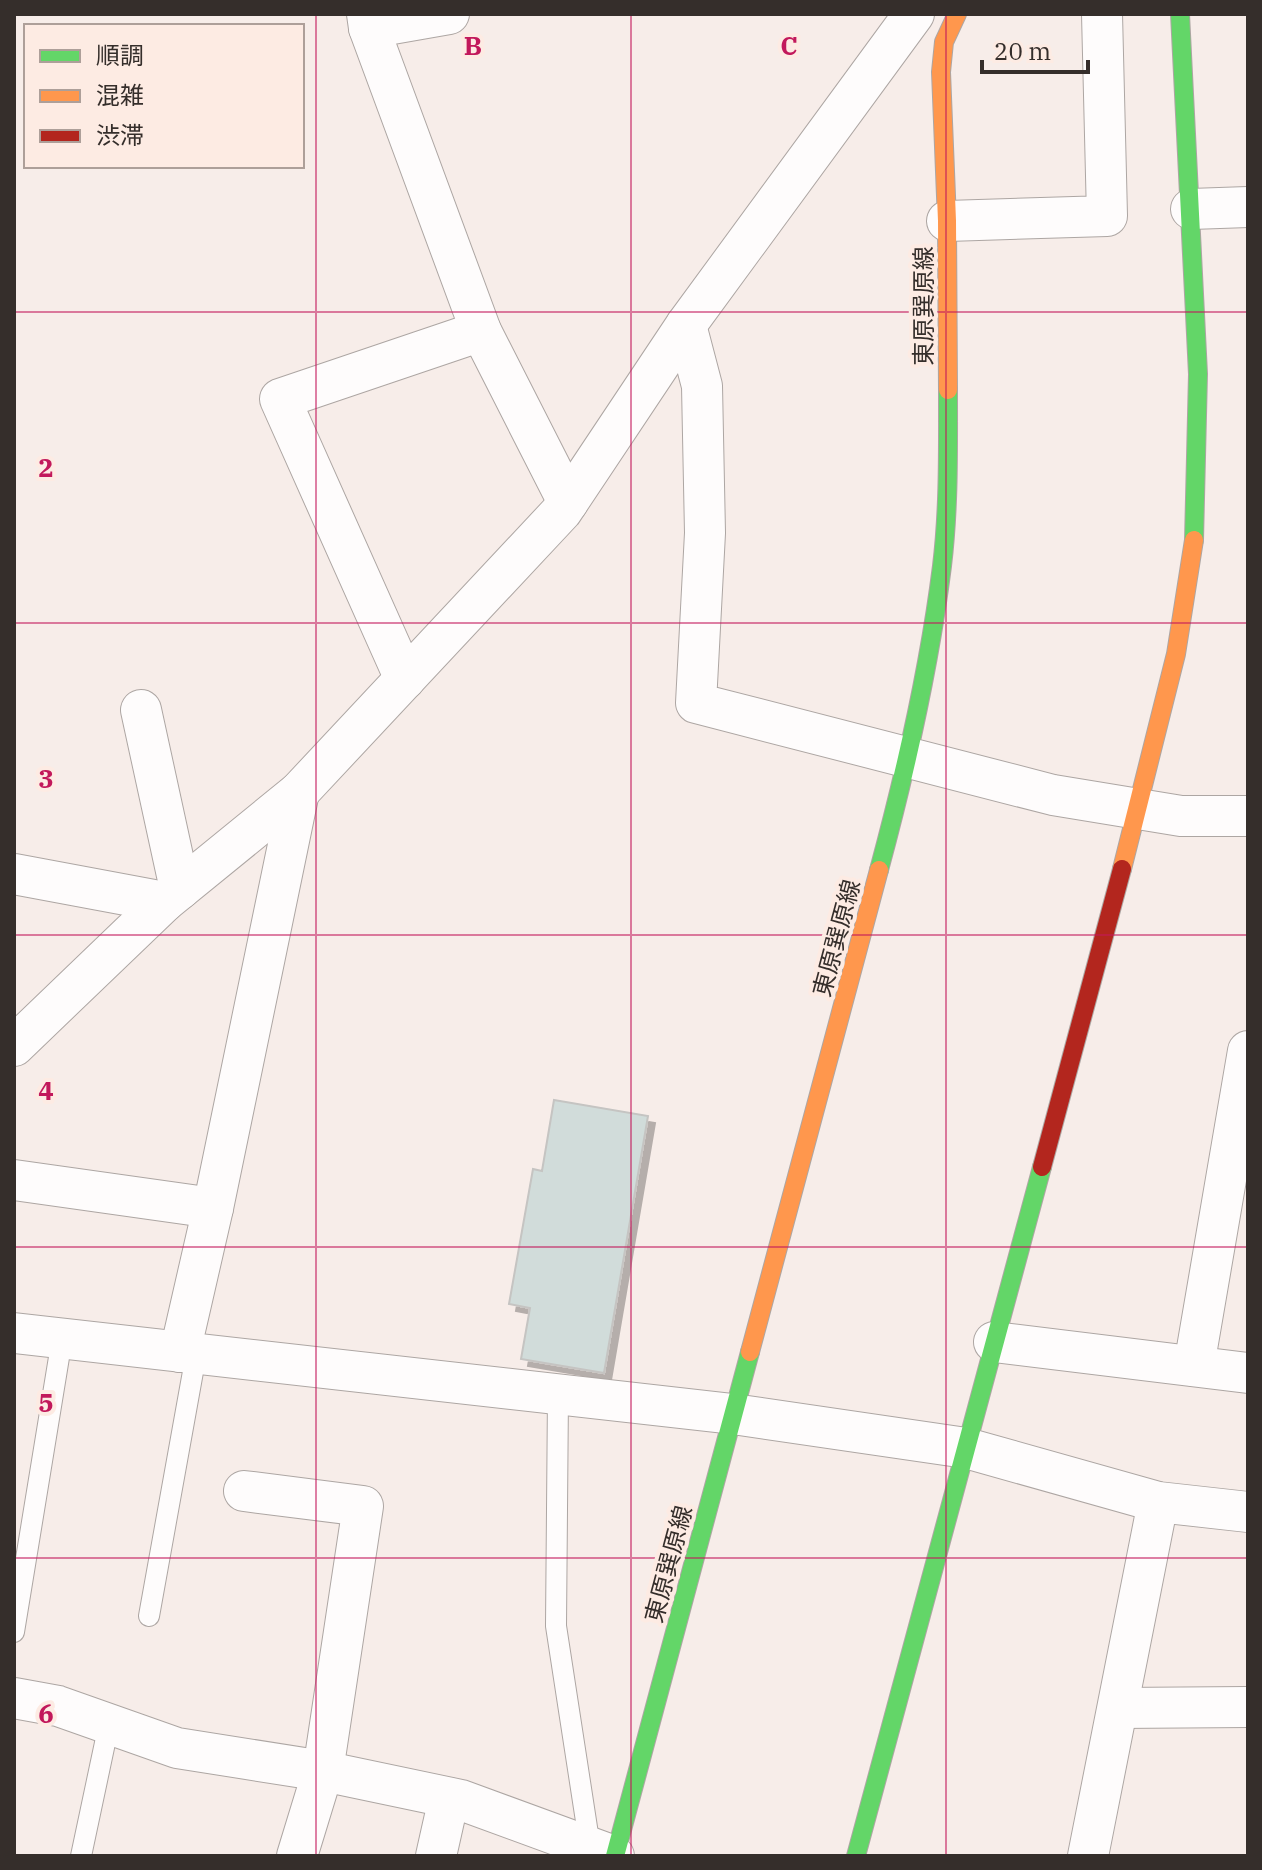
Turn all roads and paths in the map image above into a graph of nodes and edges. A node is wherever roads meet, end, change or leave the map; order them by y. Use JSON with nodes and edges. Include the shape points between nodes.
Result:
{"nodes":[{"id":1,"x":449,"y":14,"type":"edge"},
{"id":2,"x":914,"y":14,"type":"edge"},
{"id":3,"x":957,"y":14,"type":"edge"},
{"id":4,"x":1102,"y":14,"type":"edge"},
{"id":5,"x":1180,"y":14,"type":"edge"},
{"id":6,"x":368,"y":21,"type":"edge"},
{"id":7,"x":1248,"y":207,"type":"edge"},
{"id":8,"x":1191,"y":209,"type":"junction"},
{"id":9,"x":947,"y":221,"type":"junction"},
{"id":10,"x":686,"y":325,"type":"junction"},
{"id":11,"x":481,"y":331,"type":"junction"},
{"id":12,"x":568,"y":502,"type":"junction"},
{"id":13,"x":405,"y":679,"type":"junction"},
{"id":14,"x":141,"y":710,"type":"dead end"},
{"id":15,"x":909,"y":759,"type":"junction"},
{"id":16,"x":299,"y":792,"type":"junction"},
{"id":17,"x":1138,"y":811,"type":"junction"},
{"id":18,"x":1248,"y":816,"type":"edge"},
{"id":19,"x":14,"y":874,"type":"edge"},
{"id":20,"x":172,"y":896,"type":"junction"},
{"id":21,"x":14,"y":1046,"type":"edge"},
{"id":22,"x":1248,"y":1051,"type":"edge"},
{"id":23,"x":14,"y":1180,"type":"edge"},
{"id":24,"x":213,"y":1208,"type":"junction"},
{"id":25,"x":14,"y":1333,"type":"edge"},
{"id":26,"x":62,"y":1339,"type":"junction"},
{"id":27,"x":994,"y":1342,"type":"junction"},
{"id":28,"x":188,"y":1354,"type":"junction"},
{"id":29,"x":1194,"y":1366,"type":"junction"},
{"id":30,"x":1248,"y":1373,"type":"edge"},
{"id":31,"x":558,"y":1394,"type":"junction"},
{"id":32,"x":733,"y":1414,"type":"junction"},
{"id":33,"x":966,"y":1448,"type":"junction"},
{"id":34,"x":244,"y":1491,"type":"dead end"},
{"id":35,"x":1158,"y":1502,"type":"junction"},
{"id":36,"x":1248,"y":1512,"type":"edge"},
{"id":37,"x":149,"y":1616,"type":"dead end"},
{"id":38,"x":14,"y":1632,"type":"edge"},
{"id":39,"x":14,"y":1698,"type":"edge"},
{"id":40,"x":1248,"y":1707,"type":"edge"},
{"id":41,"x":1118,"y":1708,"type":"junction"},
{"id":42,"x":109,"y":1724,"type":"junction"},
{"id":43,"x":323,"y":1771,"type":"junction"},
{"id":44,"x":449,"y":1798,"type":"junction"},
{"id":45,"x":607,"y":1853,"type":"edge"},
{"id":46,"x":81,"y":1856,"type":"edge"},
{"id":47,"x":297,"y":1856,"type":"edge"},
{"id":48,"x":436,"y":1856,"type":"edge"},
{"id":49,"x":856,"y":1856,"type":"edge"},
{"id":50,"x":1088,"y":1856,"type":"edge"}],
"edges":[{"from":1,"to":6,"type":"street"},
{"from":2,"to":10,"type":"street"},
{"from":3,"to":9,"type":"street","name":"東原巽原線","via":[[944,42],[941,72]]},
{"from":4,"to":9,"type":"street","via":[[1107,216]]},
{"from":5,"to":8,"type":"street"},
{"from":6,"to":11,"type":"street"},
{"from":7,"to":8,"type":"street"},
{"from":8,"to":17,"type":"street","via":[[1197,496],[1170,687]]},
{"from":9,"to":15,"type":"street","name":"東原巽原線","via":[[946,500],[940,578]]},
{"from":10,"to":12,"type":"street"},
{"from":10,"to":15,"type":"street","via":[[702,386],[705,533],[696,703]]},
{"from":11,"to":12,"type":"street"},
{"from":11,"to":13,"type":"street","via":[[280,399]]},
{"from":12,"to":13,"type":"street"},
{"from":13,"to":16,"type":"street"},
{"from":14,"to":20,"type":"street"},
{"from":15,"to":17,"type":"street"},
{"from":15,"to":32,"type":"street","name":"東原巽原線"},
{"from":16,"to":20,"type":"street"},
{"from":16,"to":24,"type":"street"},
{"from":17,"to":18,"type":"street"},
{"from":17,"to":27,"type":"street"},
{"from":19,"to":20,"type":"street"},
{"from":20,"to":21,"type":"street"},
{"from":22,"to":29,"type":"street"},
{"from":23,"to":24,"type":"street"},
{"from":24,"to":28,"type":"street"},
{"from":25,"to":26,"type":"street"},
{"from":26,"to":28,"type":"street"},
{"from":26,"to":38,"type":"lane"},
{"from":27,"to":29,"type":"street"},
{"from":27,"to":33,"type":"street"},
{"from":28,"to":31,"type":"street"},
{"from":28,"to":37,"type":"lane"},
{"from":29,"to":30,"type":"street"},
{"from":31,"to":32,"type":"street"},
{"from":31,"to":45,"type":"lane","via":[[556,1626]]},
{"from":32,"to":33,"type":"street"},
{"from":32,"to":45,"type":"street","name":"東原巽原線"},
{"from":33,"to":35,"type":"street"},
{"from":33,"to":49,"type":"street"},
{"from":34,"to":43,"type":"street","via":[[363,1506]]},
{"from":35,"to":36,"type":"street"},
{"from":35,"to":41,"type":"street"},
{"from":39,"to":42,"type":"street"},
{"from":40,"to":41,"type":"street"},
{"from":41,"to":50,"type":"street"},
{"from":42,"to":43,"type":"street","via":[[177,1748]]},
{"from":42,"to":46,"type":"lane"},
{"from":43,"to":44,"type":"street"},
{"from":43,"to":47,"type":"street"},
{"from":44,"to":45,"type":"street"},
{"from":44,"to":48,"type":"street"}]}
